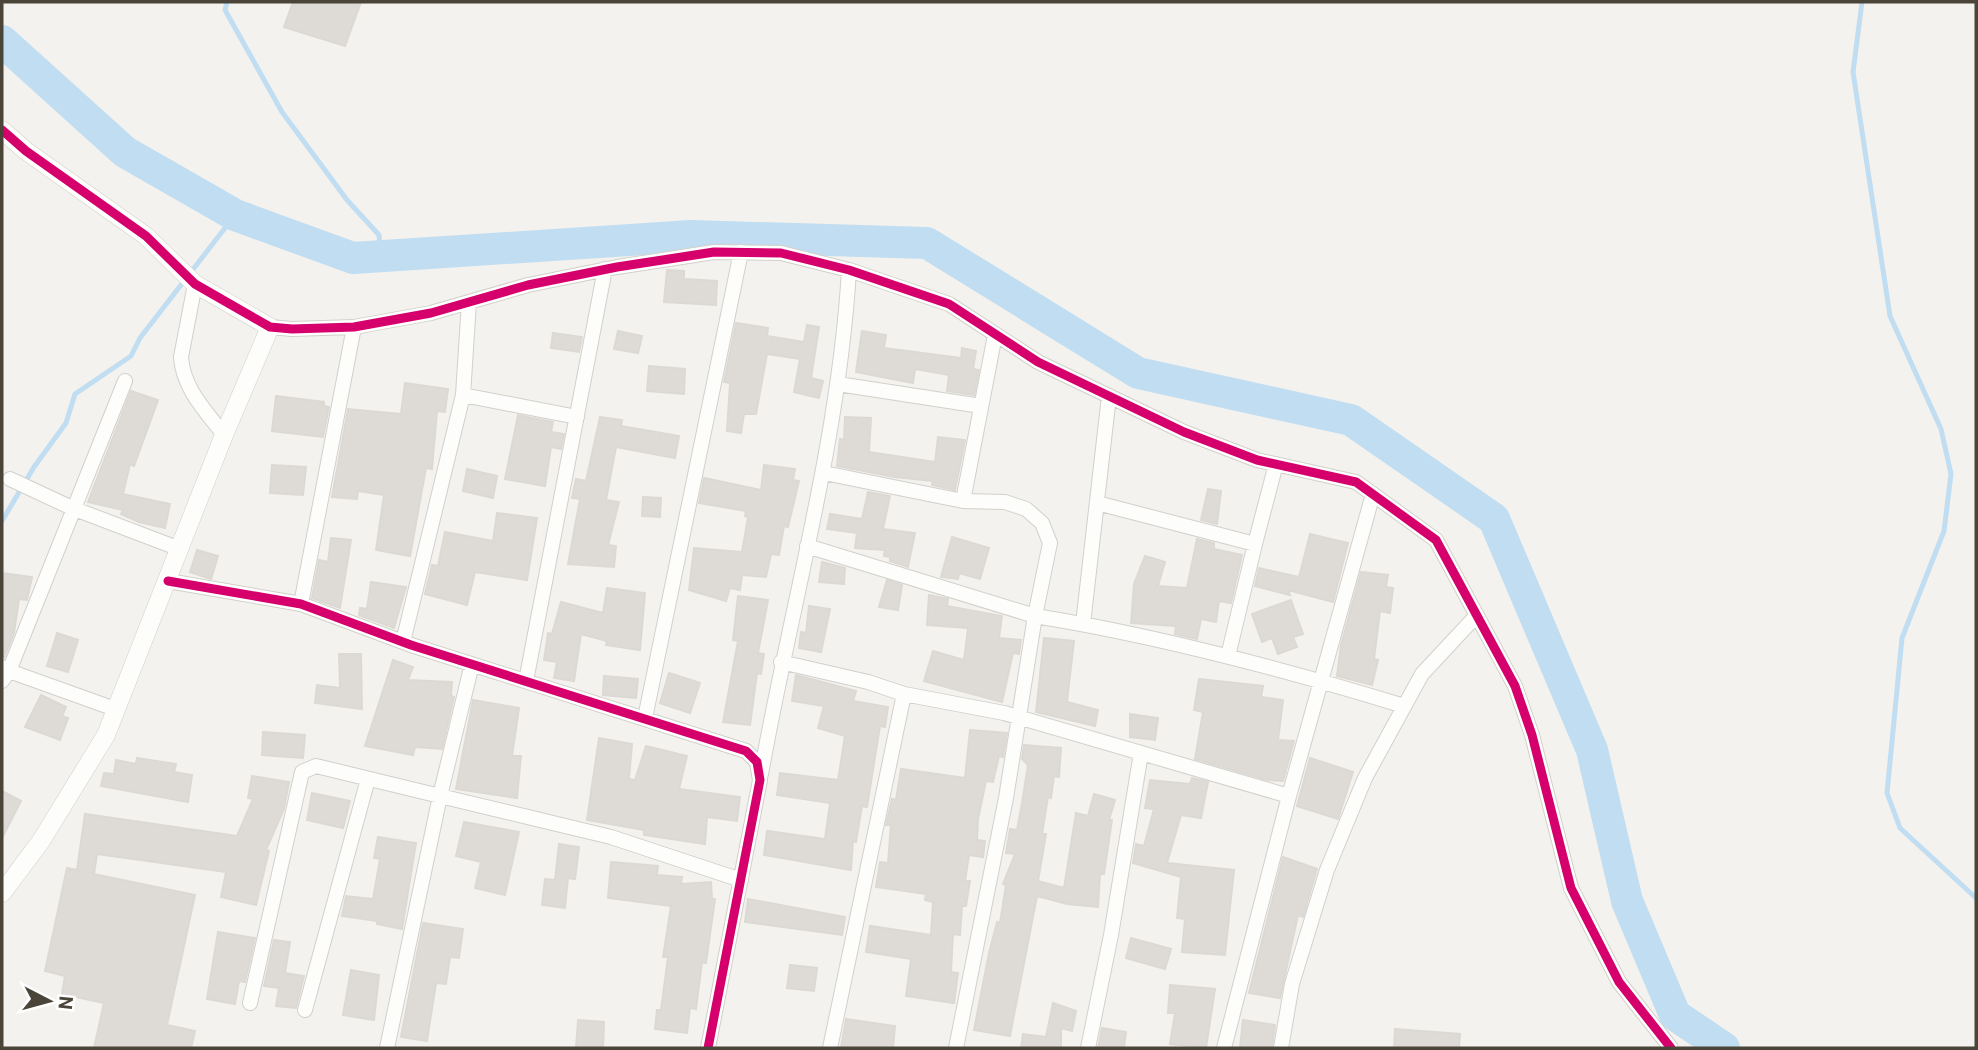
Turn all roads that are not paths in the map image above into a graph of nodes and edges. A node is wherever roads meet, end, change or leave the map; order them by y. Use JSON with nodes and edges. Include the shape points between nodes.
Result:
{"nodes":[{"id":1,"x":2,"y":130,"type":"edge"},
{"id":2,"x":741,"y":252,"type":"junction"},
{"id":3,"x":605,"y":269,"type":"junction"},
{"id":4,"x":849,"y":270,"type":"junction"},
{"id":5,"x":190,"y":278,"type":"junction"},
{"id":6,"x":469,"y":302,"type":"junction"},
{"id":7,"x":270,"y":327,"type":"junction"},
{"id":8,"x":354,"y":327,"type":"junction"},
{"id":9,"x":995,"y":335,"type":"junction"},
{"id":10,"x":125,"y":381,"type":"dead end"},
{"id":11,"x":838,"y":384,"type":"junction"},
{"id":12,"x":463,"y":395,"type":"junction"},
{"id":13,"x":1109,"y":396,"type":"junction"},
{"id":14,"x":981,"y":406,"type":"junction"},
{"id":15,"x":578,"y":417,"type":"junction"},
{"id":16,"x":224,"y":435,"type":"junction"},
{"id":17,"x":1276,"y":464,"type":"junction"},
{"id":18,"x":824,"y":473,"type":"junction"},
{"id":19,"x":10,"y":479,"type":"dead end"},
{"id":20,"x":1373,"y":494,"type":"junction"},
{"id":21,"x":963,"y":501,"type":"junction"},
{"id":22,"x":1097,"y":503,"type":"junction"},
{"id":23,"x":72,"y":508,"type":"junction"},
{"id":24,"x":1255,"y":544,"type":"junction"},
{"id":25,"x":807,"y":546,"type":"junction"},
{"id":26,"x":180,"y":549,"type":"junction"},
{"id":27,"x":168,"y":581,"type":"junction"},
{"id":28,"x":301,"y":604,"type":"junction"},
{"id":29,"x":1035,"y":615,"type":"junction"},
{"id":30,"x":1476,"y":615,"type":"junction"},
{"id":31,"x":1083,"y":624,"type":"junction"},
{"id":32,"x":403,"y":642,"type":"junction"},
{"id":33,"x":1228,"y":656,"type":"junction"},
{"id":34,"x":781,"y":662,"type":"junction"},
{"id":35,"x":472,"y":664,"type":"junction"},
{"id":36,"x":4,"y":673,"type":"edge"},
{"id":37,"x":526,"y":681,"type":"junction"},
{"id":38,"x":1322,"y":681,"type":"junction"},
{"id":39,"x":904,"y":694,"type":"junction"},
{"id":40,"x":1404,"y":706,"type":"junction"},
{"id":41,"x":115,"y":709,"type":"junction"},
{"id":42,"x":645,"y":718,"type":"junction"},
{"id":43,"x":1019,"y":718,"type":"junction"},
{"id":44,"x":1141,"y":753,"type":"junction"},
{"id":45,"x":368,"y":779,"type":"junction"},
{"id":46,"x":760,"y":780,"type":"junction"},
{"id":47,"x":440,"y":796,"type":"junction"},
{"id":48,"x":1289,"y":796,"type":"junction"},
{"id":49,"x":741,"y":880,"type":"junction"},
{"id":50,"x":2,"y":893,"type":"edge"},
{"id":51,"x":250,"y":1003,"type":"dead end"},
{"id":52,"x":305,"y":1010,"type":"dead end"},
{"id":53,"x":387,"y":1048,"type":"edge"},
{"id":54,"x":708,"y":1048,"type":"edge"},
{"id":55,"x":830,"y":1048,"type":"edge"},
{"id":56,"x":956,"y":1048,"type":"edge"},
{"id":57,"x":1088,"y":1048,"type":"edge"},
{"id":58,"x":1224,"y":1048,"type":"edge"},
{"id":59,"x":1281,"y":1048,"type":"edge"},
{"id":60,"x":1671,"y":1048,"type":"edge"}],
"edges":[{"from":1,"to":5,"type":"street","via":[[146,236]]},
{"from":2,"to":3,"type":"street"},
{"from":2,"to":4,"type":"street","via":[[781,253]]},
{"from":2,"to":42,"type":"street"},
{"from":3,"to":6,"type":"street"},
{"from":3,"to":15,"type":"street"},
{"from":4,"to":9,"type":"street","via":[[949,304]]},
{"from":4,"to":11,"type":"street"},
{"from":5,"to":7,"type":"street"},
{"from":5,"to":16,"type":"street","via":[[181,370],[184,381]]},
{"from":6,"to":8,"type":"street"},
{"from":6,"to":12,"type":"street"},
{"from":7,"to":8,"type":"street"},
{"from":7,"to":16,"type":"street"},
{"from":8,"to":28,"type":"street"},
{"from":9,"to":13,"type":"street","via":[[1038,362]]},
{"from":9,"to":14,"type":"street"},
{"from":10,"to":23,"type":"street"},
{"from":11,"to":14,"type":"street"},
{"from":11,"to":18,"type":"street"},
{"from":12,"to":15,"type":"street"},
{"from":12,"to":32,"type":"street"},
{"from":13,"to":17,"type":"street","via":[[1184,432]]},
{"from":13,"to":22,"type":"street"},
{"from":14,"to":21,"type":"street"},
{"from":15,"to":37,"type":"street"},
{"from":16,"to":26,"type":"street"},
{"from":17,"to":20,"type":"street","via":[[1356,482]]},
{"from":17,"to":24,"type":"street"},
{"from":18,"to":21,"type":"street"},
{"from":18,"to":25,"type":"street"},
{"from":19,"to":23,"type":"street"},
{"from":20,"to":30,"type":"street","via":[[1436,540]]},
{"from":20,"to":38,"type":"street"},
{"from":21,"to":29,"type":"street","via":[[1005,502],[1026,509],[1042,523],[1050,543]]},
{"from":22,"to":24,"type":"street"},
{"from":22,"to":31,"type":"street"},
{"from":23,"to":26,"type":"street"},
{"from":23,"to":36,"type":"street"},
{"from":24,"to":33,"type":"street"},
{"from":25,"to":29,"type":"street"},
{"from":25,"to":34,"type":"street"},
{"from":26,"to":27,"type":"street"},
{"from":27,"to":28,"type":"street"},
{"from":27,"to":41,"type":"street"},
{"from":28,"to":32,"type":"street"},
{"from":29,"to":31,"type":"street"},
{"from":29,"to":43,"type":"street"},
{"from":30,"to":40,"type":"street","via":[[1422,674]]},
{"from":30,"to":60,"type":"street","via":[[1519,698],[1571,888],[1619,982]]},
{"from":31,"to":33,"type":"street","via":[[1131,631]]},
{"from":32,"to":35,"type":"street"},
{"from":33,"to":38,"type":"street"},
{"from":34,"to":39,"type":"street"},
{"from":34,"to":46,"type":"street"},
{"from":35,"to":37,"type":"street"},
{"from":35,"to":47,"type":"street"},
{"from":36,"to":41,"type":"street"},
{"from":37,"to":42,"type":"street"},
{"from":38,"to":40,"type":"street"},
{"from":38,"to":48,"type":"street"},
{"from":39,"to":43,"type":"street"},
{"from":39,"to":55,"type":"street"},
{"from":40,"to":59,"type":"street","via":[[1365,778],[1327,870],[1292,984]]},
{"from":41,"to":50,"type":"street","via":[[99,749]]},
{"from":42,"to":46,"type":"street","via":[[746,751],[757,762]]},
{"from":43,"to":44,"type":"street"},
{"from":43,"to":56,"type":"street"},
{"from":44,"to":48,"type":"street"},
{"from":44,"to":57,"type":"street"},
{"from":45,"to":47,"type":"street"},
{"from":45,"to":51,"type":"street","via":[[316,766],[299,776]]},
{"from":45,"to":52,"type":"street"},
{"from":46,"to":49,"type":"street"},
{"from":47,"to":49,"type":"street","via":[[611,837]]},
{"from":47,"to":53,"type":"street"},
{"from":48,"to":58,"type":"street"},
{"from":49,"to":54,"type":"street"}]}
